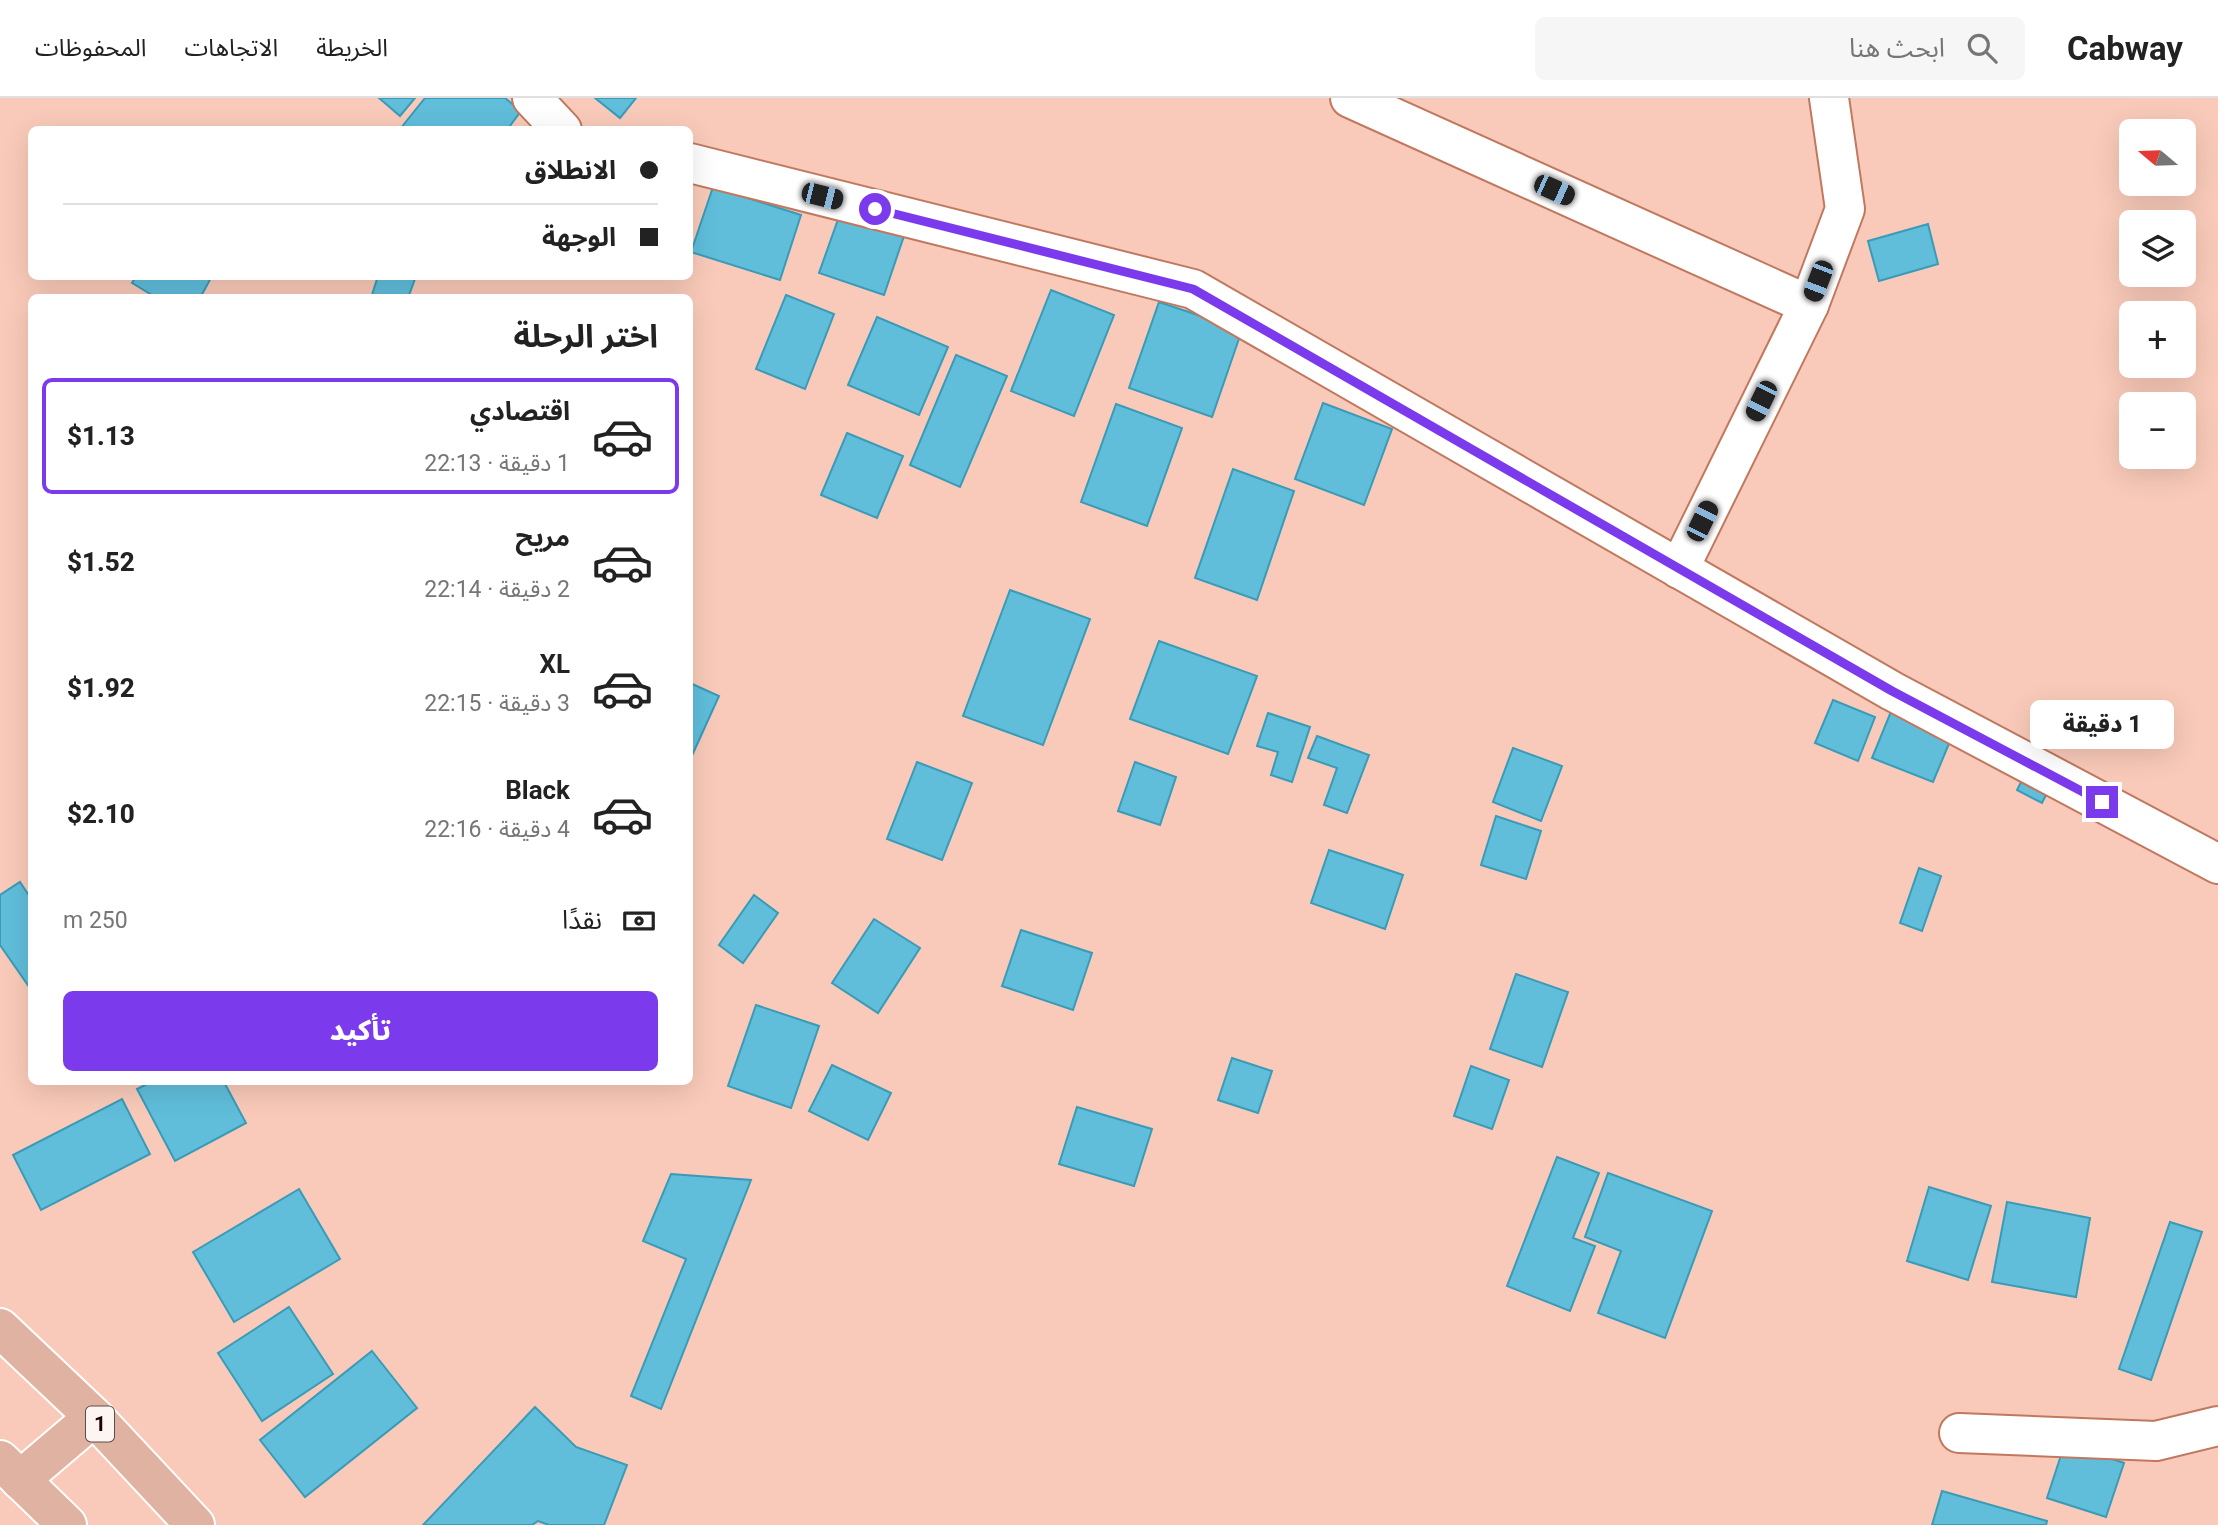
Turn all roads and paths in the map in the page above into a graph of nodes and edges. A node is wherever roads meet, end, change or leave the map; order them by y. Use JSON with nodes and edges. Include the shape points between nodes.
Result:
{"nodes":[{"id":1,"x":532,"y":98,"type":"edge"},
{"id":2,"x":1350,"y":98,"type":"edge"},
{"id":3,"x":1829,"y":98,"type":"edge"},
{"id":4,"x":558,"y":126,"type":"edge"},
{"id":5,"x":693,"y":164,"type":"edge"},
{"id":6,"x":1809,"y":305,"type":"junction"},
{"id":7,"x":1679,"y":569,"type":"junction"},
{"id":8,"x":2218,"y":864,"type":"edge"},
{"id":9,"x":0,"y":1328,"type":"edge"},
{"id":10,"x":94,"y":1417,"type":"junction"},
{"id":11,"x":2218,"y":1426,"type":"edge"},
{"id":12,"x":1959,"y":1433,"type":"dead end"},
{"id":13,"x":10,"y":1470,"type":"edge"},
{"id":14,"x":67,"y":1525,"type":"edge"},
{"id":15,"x":195,"y":1525,"type":"edge"}],
"edges":[{"from":1,"to":4,"type":"street"},
{"from":2,"to":6,"type":"street"},
{"from":3,"to":6,"type":"street","via":[[1845,208]]},
{"from":5,"to":7,"type":"street","via":[[1193,289]]},
{"from":6,"to":7,"type":"street"},
{"from":7,"to":8,"type":"street","via":[[1892,691]]},
{"from":9,"to":10,"type":"main road","number":"1"},
{"from":10,"to":13,"type":"main road"},
{"from":10,"to":15,"type":"main road","number":"1"},
{"from":11,"to":12,"type":"street","via":[[2156,1441]]},
{"from":13,"to":14,"type":"main road"}]}
